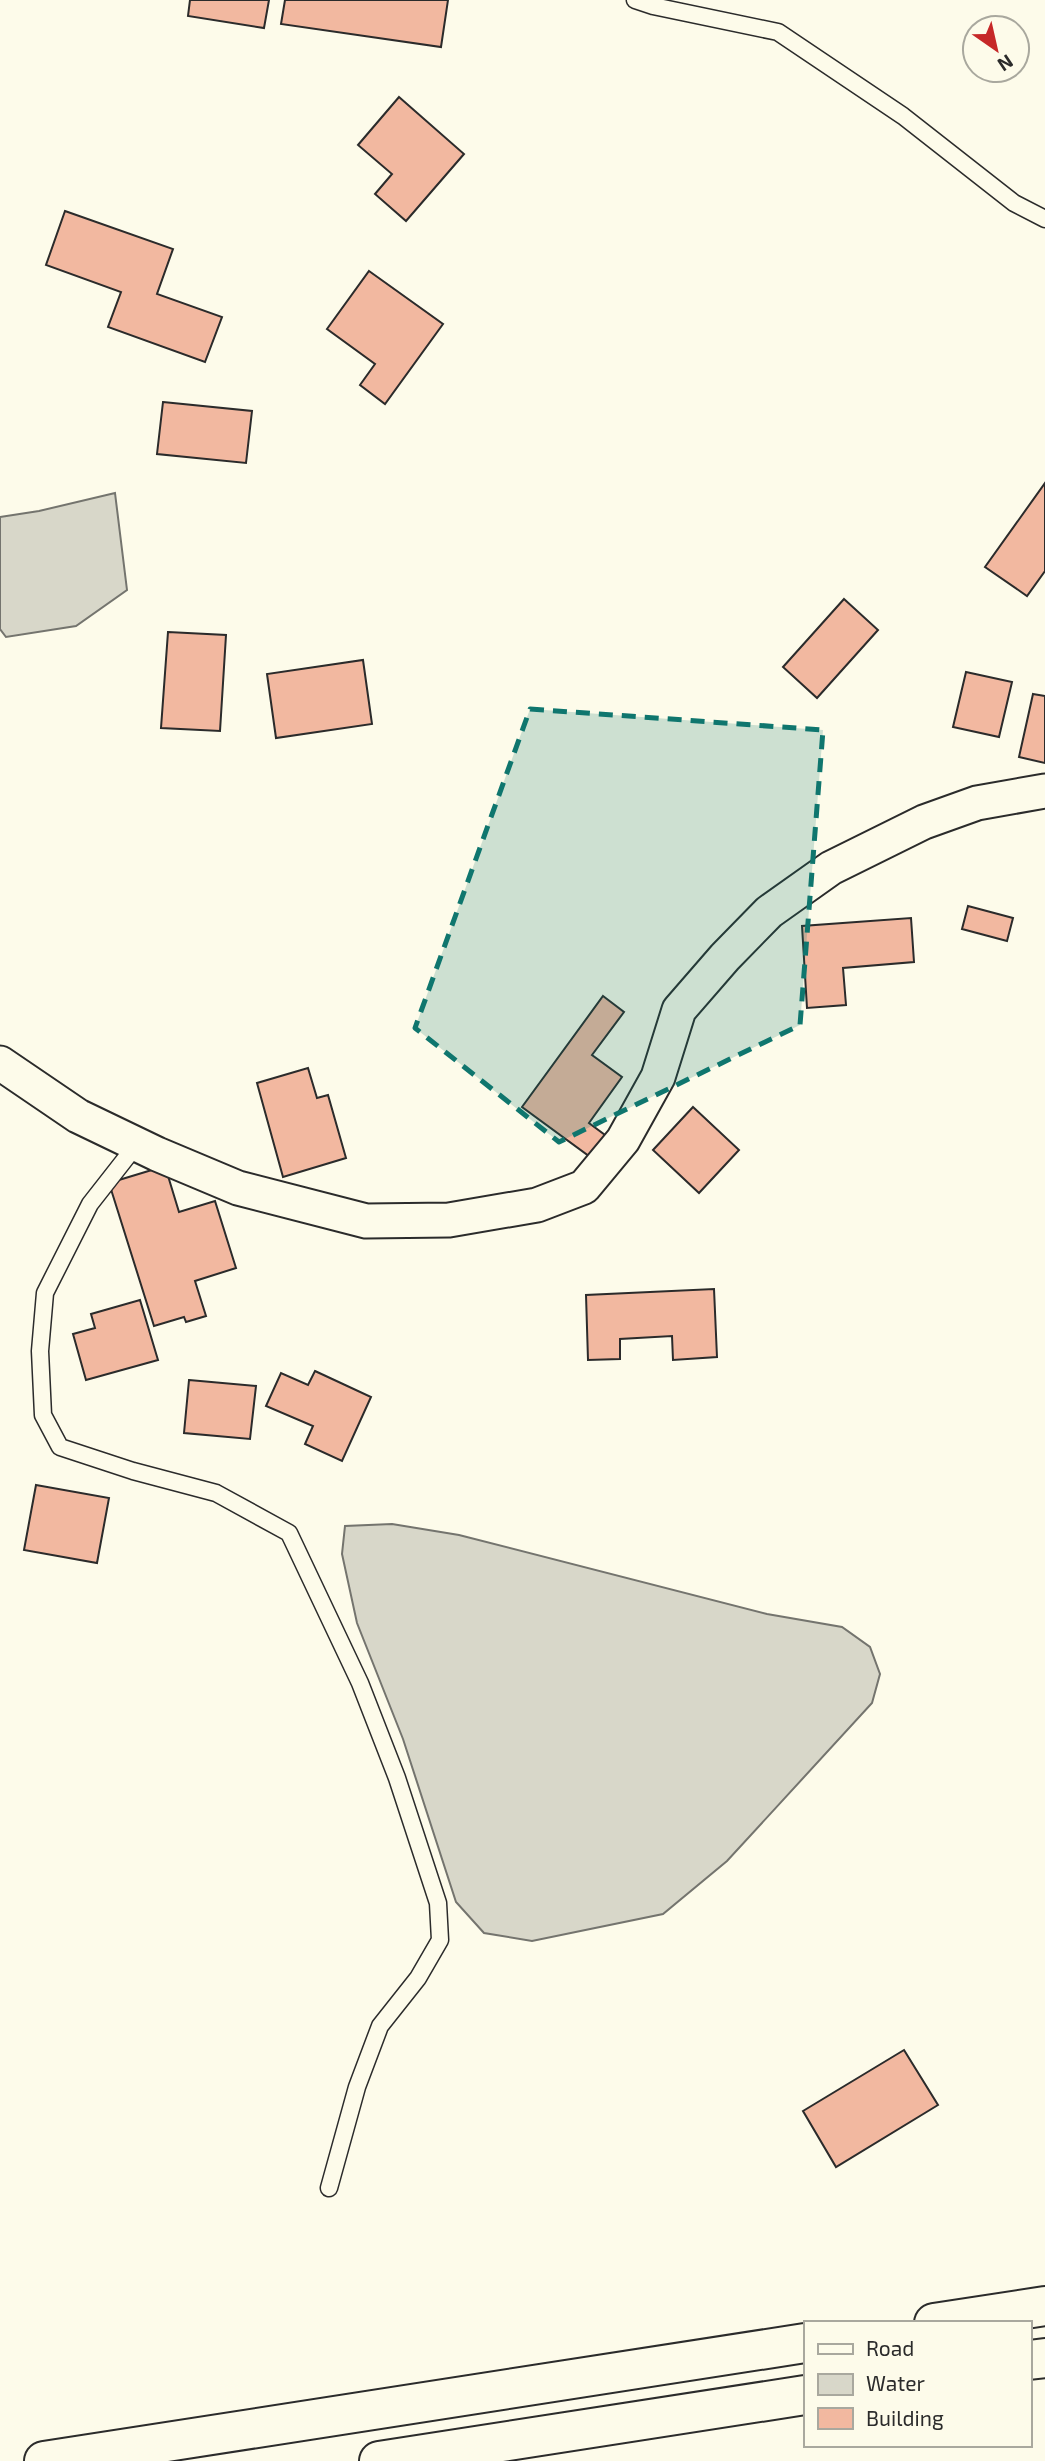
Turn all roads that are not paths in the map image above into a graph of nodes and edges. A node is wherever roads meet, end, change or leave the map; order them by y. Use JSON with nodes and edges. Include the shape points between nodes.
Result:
{"nodes":[{"id":1,"x":635,"y":0,"type":"edge"},
{"id":2,"x":1045,"y":219,"type":"edge"},
{"id":3,"x":1045,"y":791,"type":"edge"},
{"id":4,"x":0,"y":1063,"type":"edge"},
{"id":5,"x":137,"y":1144,"type":"junction"},
{"id":6,"x":329,"y":2188,"type":"dead end"},
{"id":7,"x":1045,"y":2306,"type":"edge"},
{"id":8,"x":947,"y":2321,"type":"edge"},
{"id":9,"x":804,"y":2343,"type":"edge"},
{"id":10,"x":804,"y":2395,"type":"edge"},
{"id":11,"x":44,"y":2461,"type":"edge"},
{"id":12,"x":379,"y":2461,"type":"edge"}],
"edges":[{"from":1,"to":2,"type":"lane","via":[[778,32],[903,116],[1014,203]]},
{"from":3,"to":5,"type":"street","via":[[978,803],[925,822],[831,868],[769,912],[679,1010],[658,1077],[623,1140],[584,1187],[537,1205],[449,1220],[366,1221],[238,1188]]},
{"from":4,"to":5,"type":"street","via":[[78,1116]]},
{"from":5,"to":6,"type":"lane","via":[[90,1204],[45,1293],[40,1351],[43,1415],[60,1447],[216,1493],[289,1533],[360,1683],[438,1903],[440,1940],[418,1978],[380,2026],[357,2087]]},
{"from":7,"to":8,"type":"highway"},
{"from":9,"to":11,"type":"highway"},
{"from":10,"to":12,"type":"highway"}]}
